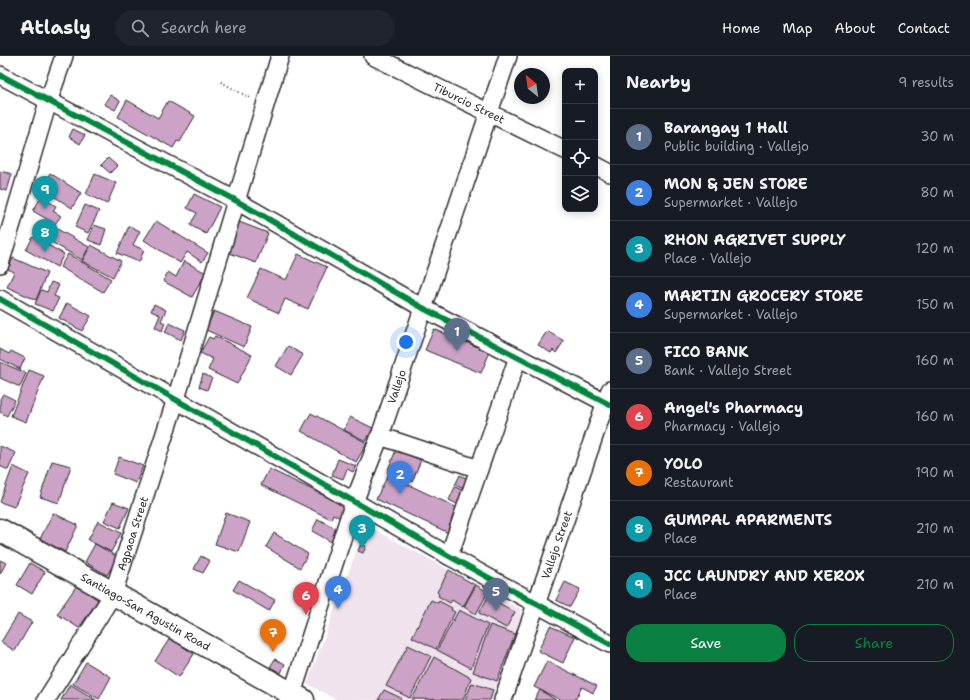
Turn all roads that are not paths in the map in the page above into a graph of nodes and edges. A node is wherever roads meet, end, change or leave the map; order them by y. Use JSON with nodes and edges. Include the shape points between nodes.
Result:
{"nodes":[{"id":1,"x":64,"y":56,"type":"edge"},
{"id":2,"x":280,"y":56,"type":"edge"},
{"id":3,"x":373,"y":56,"type":"edge"},
{"id":4,"x":508,"y":56,"type":"edge"},
{"id":5,"x":0,"y":75,"type":"edge"},
{"id":6,"x":48,"y":102,"type":"junction"},
{"id":7,"x":490,"y":112,"type":"junction"},
{"id":8,"x":562,"y":148,"type":"edge"},
{"id":9,"x":598,"y":167,"type":"edge"},
{"id":10,"x":610,"y":173,"type":"edge"},
{"id":11,"x":235,"y":200,"type":"junction"},
{"id":12,"x":0,"y":264,"type":"edge"},
{"id":13,"x":0,"y":299,"type":"edge"},
{"id":14,"x":423,"y":308,"type":"junction"},
{"id":15,"x":518,"y":357,"type":"junction"},
{"id":16,"x":176,"y":399,"type":"junction"},
{"id":17,"x":609,"y":399,"type":"edge"},
{"id":18,"x":380,"y":436,"type":"junction"},
{"id":19,"x":479,"y":469,"type":"junction"},
{"id":20,"x":354,"y":502,"type":"junction"},
{"id":21,"x":0,"y":530,"type":"edge"},
{"id":22,"x":449,"y":556,"type":"junction"},
{"id":23,"x":113,"y":594,"type":"junction"},
{"id":24,"x":535,"y":604,"type":"junction"},
{"id":25,"x":610,"y":644,"type":"edge"},
{"id":26,"x":294,"y":698,"type":"edge"},
{"id":27,"x":46,"y":700,"type":"edge"},
{"id":28,"x":503,"y":700,"type":"edge"}],
"edges":[{"from":1,"to":6,"type":"street"},
{"from":2,"to":11,"type":"street","name":"Agpaoa Street"},
{"from":3,"to":7,"type":"street","name":"Tiburcio Street"},
{"from":4,"to":7,"type":"street","name":"Vallejo"},
{"from":5,"to":6,"type":"street"},
{"from":6,"to":11,"type":"street"},
{"from":6,"to":12,"type":"street"},
{"from":7,"to":8,"type":"street","name":"Tiburcio Street"},
{"from":7,"to":14,"type":"street","name":"Vallejo"},
{"from":9,"to":10,"type":"street"},
{"from":11,"to":14,"type":"street"},
{"from":11,"to":16,"type":"street","name":"Agpaoa Street"},
{"from":13,"to":16,"type":"street"},
{"from":14,"to":15,"type":"street"},
{"from":14,"to":18,"type":"street","name":"Vallejo"},
{"from":15,"to":17,"type":"street"},
{"from":15,"to":19,"type":"street"},
{"from":16,"to":20,"type":"street"},
{"from":16,"to":23,"type":"street","name":"Agpaoa Street"},
{"from":17,"to":24,"type":"street","name":"Vallejo Street"},
{"from":18,"to":19,"type":"street"},
{"from":18,"to":20,"type":"street","name":"Vallejo"},
{"from":19,"to":22,"type":"street"},
{"from":20,"to":22,"type":"street"},
{"from":20,"to":26,"type":"street","name":"Vallejo"},
{"from":21,"to":23,"type":"main road","name":"Santiago-San Agustin Road"},
{"from":22,"to":24,"type":"street"},
{"from":23,"to":26,"type":"main road","name":"Santiago-San Agustin Road"},
{"from":23,"to":27,"type":"street","name":"Agpaoa Street"},
{"from":24,"to":25,"type":"street"},
{"from":24,"to":28,"type":"street","name":"Vallejo Street"}]}
